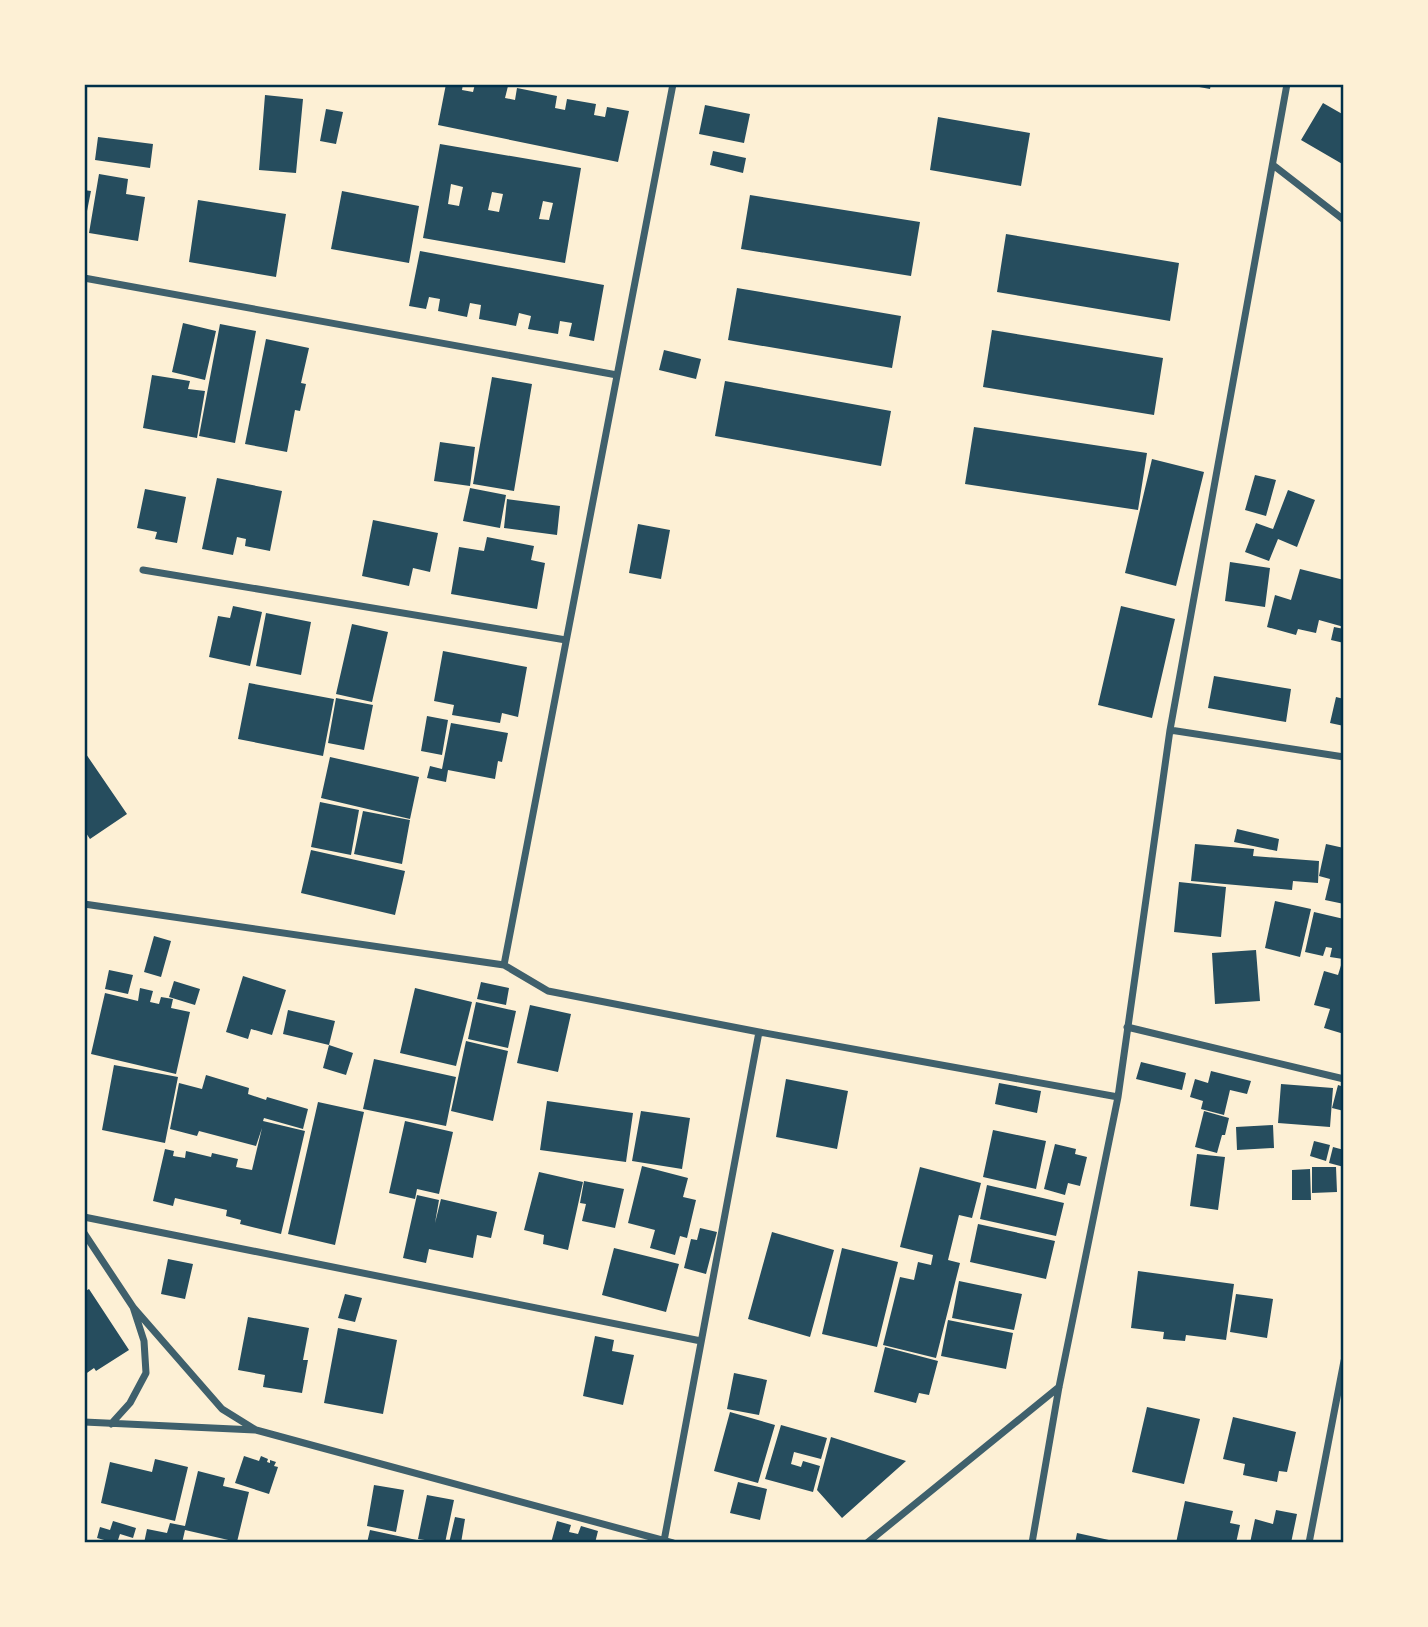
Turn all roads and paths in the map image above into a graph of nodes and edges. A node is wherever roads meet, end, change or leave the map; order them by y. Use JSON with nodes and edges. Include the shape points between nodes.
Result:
{"nodes":[{"id":1,"x":673,"y":84,"type":"edge"},
{"id":2,"x":1287,"y":84,"type":"edge"},
{"id":3,"x":1273,"y":165,"type":"junction"},
{"id":4,"x":1344,"y":220,"type":"edge"},
{"id":5,"x":84,"y":278,"type":"edge"},
{"id":6,"x":617,"y":375,"type":"junction"},
{"id":7,"x":143,"y":570,"type":"dead end"},
{"id":8,"x":566,"y":640,"type":"junction"},
{"id":9,"x":1170,"y":730,"type":"junction"},
{"id":10,"x":1344,"y":757,"type":"edge"},
{"id":11,"x":84,"y":904,"type":"edge"},
{"id":12,"x":504,"y":965,"type":"junction"},
{"id":13,"x":1127,"y":1027,"type":"junction"},
{"id":14,"x":759,"y":1032,"type":"junction"},
{"id":15,"x":1344,"y":1079,"type":"edge"},
{"id":16,"x":1118,"y":1097,"type":"junction"},
{"id":17,"x":84,"y":1217,"type":"edge"},
{"id":18,"x":84,"y":1233,"type":"edge"},
{"id":19,"x":133,"y":1307,"type":"junction"},
{"id":20,"x":701,"y":1341,"type":"junction"},
{"id":21,"x":1344,"y":1362,"type":"edge"},
{"id":22,"x":1059,"y":1387,"type":"junction"},
{"id":23,"x":84,"y":1422,"type":"edge"},
{"id":24,"x":111,"y":1424,"type":"junction"},
{"id":25,"x":256,"y":1430,"type":"junction"},
{"id":26,"x":664,"y":1541,"type":"junction"},
{"id":27,"x":673,"y":1543,"type":"edge"},
{"id":28,"x":867,"y":1543,"type":"edge"},
{"id":29,"x":1032,"y":1543,"type":"edge"},
{"id":30,"x":1309,"y":1543,"type":"edge"}],
"edges":[{"from":1,"to":6,"type":"street"},
{"from":2,"to":3,"type":"street"},
{"from":3,"to":4,"type":"street"},
{"from":3,"to":9,"type":"street"},
{"from":5,"to":6,"type":"street"},
{"from":6,"to":8,"type":"street"},
{"from":7,"to":8,"type":"street"},
{"from":8,"to":12,"type":"street"},
{"from":9,"to":10,"type":"street"},
{"from":9,"to":13,"type":"street"},
{"from":11,"to":12,"type":"street"},
{"from":12,"to":14,"type":"street","via":[[548,991]]},
{"from":13,"to":15,"type":"street"},
{"from":13,"to":16,"type":"street"},
{"from":14,"to":16,"type":"street"},
{"from":14,"to":20,"type":"street"},
{"from":16,"to":22,"type":"street"},
{"from":17,"to":20,"type":"street"},
{"from":18,"to":19,"type":"street"},
{"from":19,"to":24,"type":"street","via":[[144,1341],[146,1373],[130,1403]]},
{"from":19,"to":25,"type":"street","via":[[222,1409]]},
{"from":20,"to":26,"type":"street"},
{"from":21,"to":30,"type":"street"},
{"from":22,"to":28,"type":"street"},
{"from":22,"to":29,"type":"street"},
{"from":23,"to":24,"type":"street"},
{"from":24,"to":25,"type":"street"},
{"from":25,"to":26,"type":"street"},
{"from":26,"to":27,"type":"street"}]}
